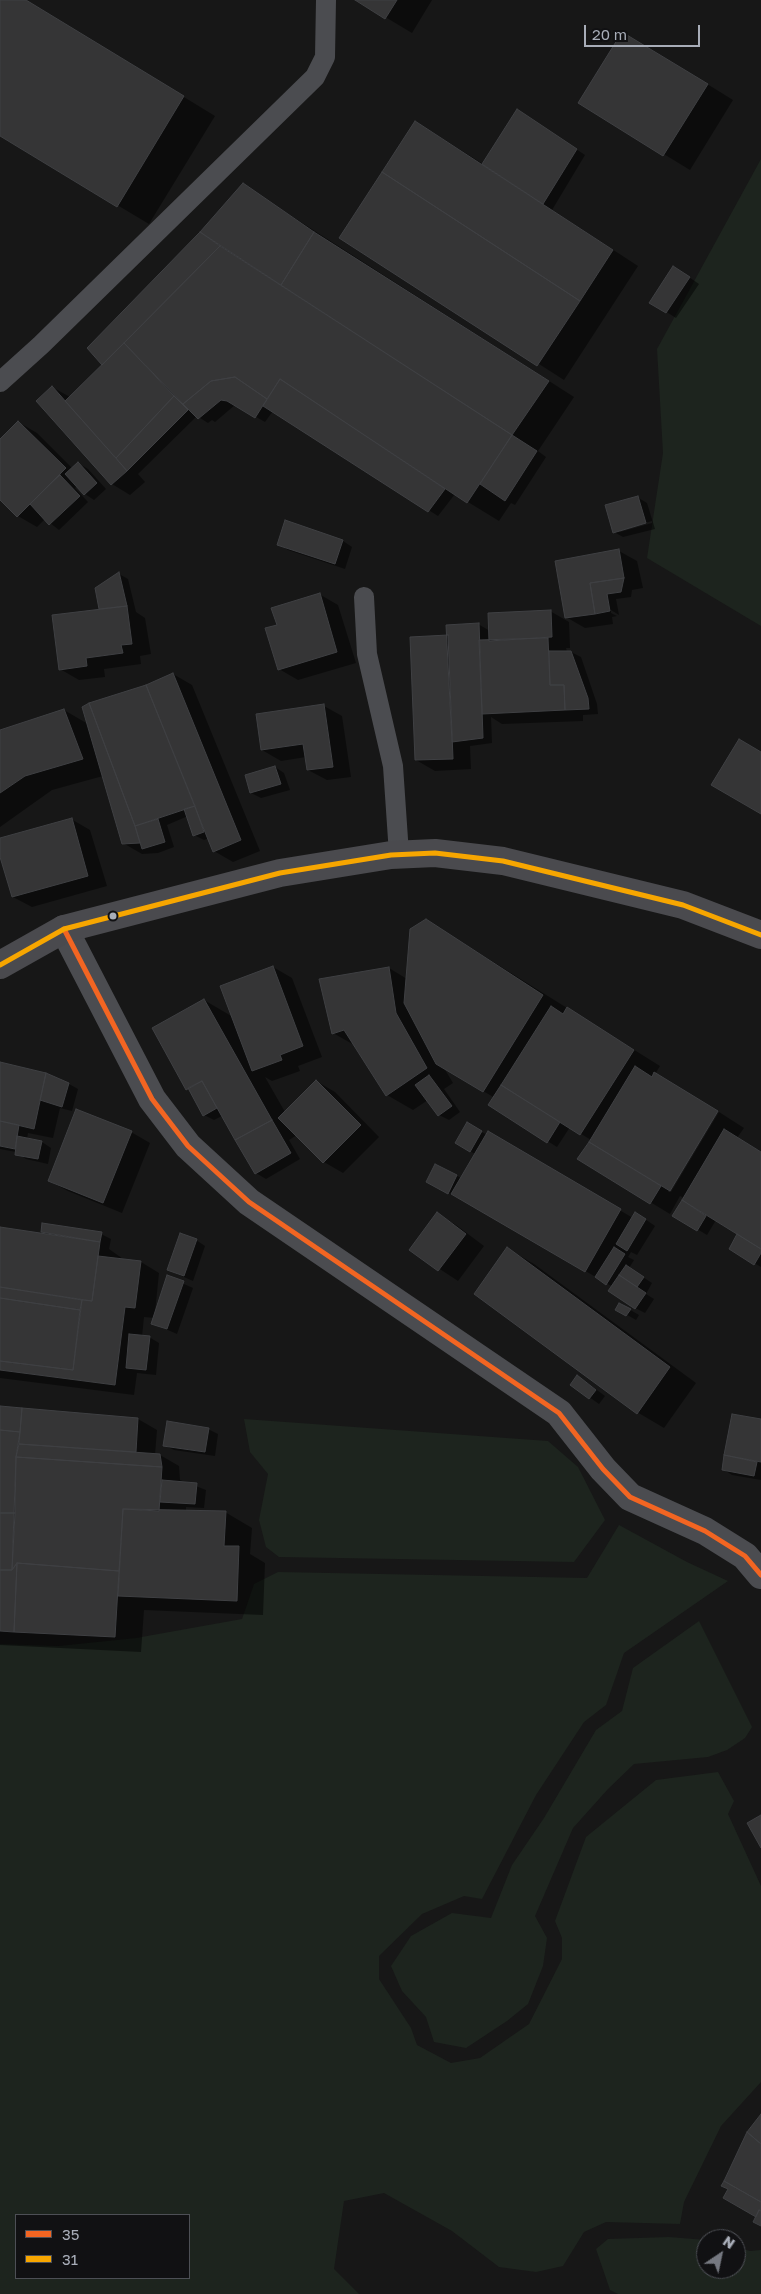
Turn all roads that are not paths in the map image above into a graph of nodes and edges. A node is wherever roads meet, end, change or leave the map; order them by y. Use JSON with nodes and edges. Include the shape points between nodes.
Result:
{"nodes":[{"id":1,"x":326,"y":0,"type":"edge"},
{"id":2,"x":0,"y":382,"type":"edge"},
{"id":3,"x":364,"y":597,"type":"dead end"},
{"id":4,"x":399,"y":854,"type":"junction"},
{"id":5,"x":64,"y":929,"type":"junction"},
{"id":6,"x":761,"y":935,"type":"edge"},
{"id":7,"x":0,"y":966,"type":"edge"},
{"id":8,"x":761,"y":1575,"type":"edge"}],
"edges":[{"from":1,"to":2,"type":"lane","via":[[325,57],[314,77]]},
{"from":3,"to":4,"type":"lane","via":[[367,654],[393,766]]},
{"from":4,"to":5,"type":"main road","via":[[280,873]]},
{"from":4,"to":6,"type":"main road","via":[[434,853],[503,861],[683,904]]},
{"from":5,"to":7,"type":"main road"},
{"from":5,"to":8,"type":"street","via":[[152,1099],[188,1146],[248,1202],[559,1413],[603,1469],[630,1497],[706,1531],[745,1556]]}]}
